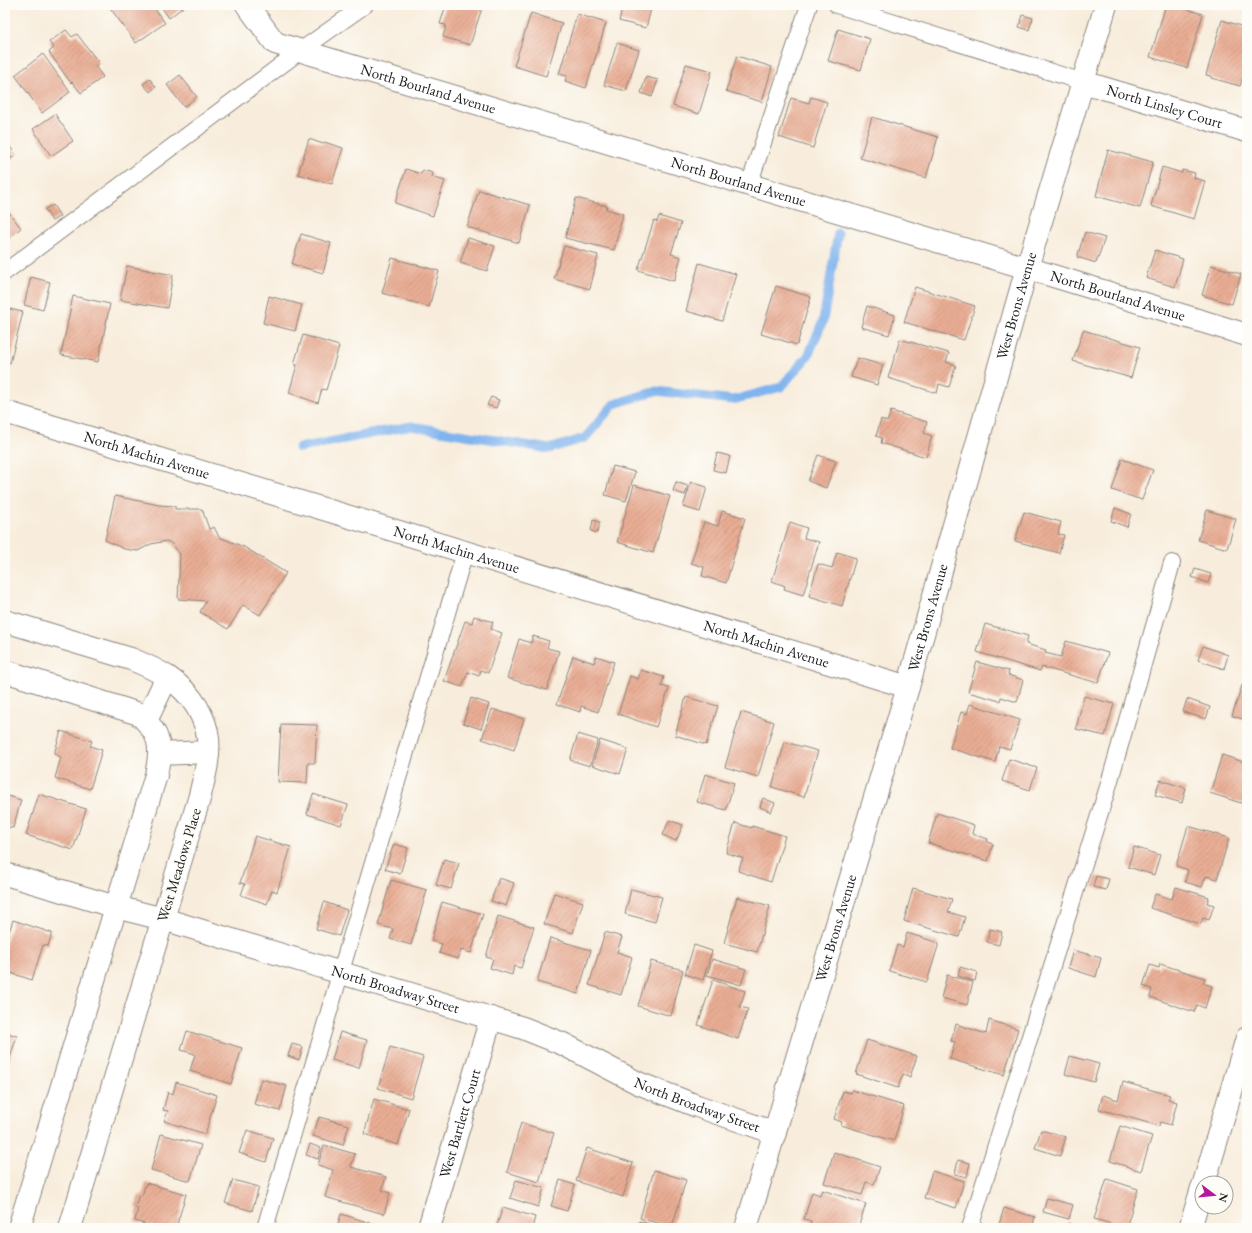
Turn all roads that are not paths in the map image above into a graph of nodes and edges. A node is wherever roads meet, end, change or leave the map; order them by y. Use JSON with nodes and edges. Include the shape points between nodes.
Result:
{"nodes":[{"id":1,"x":247,"y":5,"type":"edge"},
{"id":2,"x":365,"y":5,"type":"edge"},
{"id":3,"x":809,"y":5,"type":"edge"},
{"id":4,"x":837,"y":5,"type":"edge"},
{"id":5,"x":1106,"y":5,"type":"edge"},
{"id":6,"x":300,"y":51,"type":"junction"},
{"id":7,"x":1083,"y":82,"type":"junction"},
{"id":8,"x":1247,"y":131,"type":"edge"},
{"id":9,"x":749,"y":185,"type":"junction"},
{"id":10,"x":1027,"y":268,"type":"junction"},
{"id":11,"x":5,"y":272,"type":"edge"},
{"id":12,"x":1247,"y":335,"type":"edge"},
{"id":13,"x":5,"y":412,"type":"edge"},
{"id":14,"x":465,"y":552,"type":"junction"},
{"id":15,"x":1172,"y":564,"type":"dead end"},
{"id":16,"x":5,"y":621,"type":"edge"},
{"id":17,"x":5,"y":671,"type":"edge"},
{"id":18,"x":167,"y":677,"type":"junction"},
{"id":19,"x":908,"y":687,"type":"junction"},
{"id":20,"x":146,"y":720,"type":"junction"},
{"id":21,"x":208,"y":752,"type":"junction"},
{"id":22,"x":160,"y":754,"type":"junction"},
{"id":23,"x":5,"y":874,"type":"edge"},
{"id":24,"x":116,"y":907,"type":"junction"},
{"id":25,"x":163,"y":919,"type":"junction"},
{"id":26,"x":342,"y":973,"type":"junction"},
{"id":27,"x":491,"y":1018,"type":"junction"},
{"id":28,"x":1247,"y":1038,"type":"edge"},
{"id":29,"x":775,"y":1133,"type":"junction"},
{"id":30,"x":1206,"y":1175,"type":"edge"},
{"id":31,"x":1194,"y":1215,"type":"edge"},
{"id":32,"x":19,"y":1228,"type":"edge"},
{"id":33,"x":70,"y":1228,"type":"edge"},
{"id":34,"x":265,"y":1228,"type":"edge"},
{"id":35,"x":429,"y":1228,"type":"edge"},
{"id":36,"x":746,"y":1228,"type":"edge"},
{"id":37,"x":970,"y":1228,"type":"edge"},
{"id":38,"x":1190,"y":1228,"type":"edge"}],
"edges":[{"from":1,"to":6,"type":"street","name":"North Bourland Avenue","via":[[275,43]]},
{"from":2,"to":6,"type":"lane"},
{"from":3,"to":9,"type":"lane"},
{"from":4,"to":7,"type":"lane"},
{"from":5,"to":7,"type":"street","name":"West Brons Avenue"},
{"from":6,"to":9,"type":"street","name":"North Bourland Avenue"},
{"from":6,"to":11,"type":"lane"},
{"from":7,"to":8,"type":"street","name":"North Linsley Court"},
{"from":7,"to":10,"type":"street","name":"West Brons Avenue"},
{"from":9,"to":10,"type":"street","name":"North Bourland Avenue"},
{"from":10,"to":12,"type":"street","name":"North Bourland Avenue"},
{"from":10,"to":19,"type":"street","name":"West Brons Avenue"},
{"from":13,"to":14,"type":"street","name":"North Machin Avenue"},
{"from":14,"to":19,"type":"street","name":"North Machin Avenue"},
{"from":14,"to":26,"type":"lane"},
{"from":15,"to":37,"type":"lane","via":[[1105,794]]},
{"from":16,"to":18,"type":"street","name":"West Meadows Place","via":[[131,659]]},
{"from":17,"to":20,"type":"street","via":[[139,714]]},
{"from":18,"to":20,"type":"street"},
{"from":18,"to":21,"type":"street","name":"West Meadows Place","via":[[190,696],[200,712],[206,725]]},
{"from":19,"to":29,"type":"street","name":"West Brons Avenue"},
{"from":20,"to":22,"type":"street","via":[[155,731]]},
{"from":21,"to":22,"type":"street"},
{"from":21,"to":25,"type":"street","name":"West Meadows Place","via":[[199,799]]},
{"from":22,"to":24,"type":"street"},
{"from":23,"to":24,"type":"street","name":"North Broadway Street"},
{"from":24,"to":25,"type":"street","name":"North Broadway Street"},
{"from":24,"to":32,"type":"street"},
{"from":25,"to":26,"type":"street","name":"North Broadway Street"},
{"from":25,"to":33,"type":"street","name":"West Meadows Place"},
{"from":26,"to":27,"type":"street","name":"North Broadway Street"},
{"from":26,"to":34,"type":"lane"},
{"from":27,"to":29,"type":"street","name":"North Broadway Street","via":[[563,1044],[638,1083]]},
{"from":27,"to":35,"type":"street","name":"West Bartlett Court"},
{"from":28,"to":30,"type":"street"},
{"from":29,"to":36,"type":"street","name":"West Brons Avenue"},
{"from":31,"to":38,"type":"street"}]}
